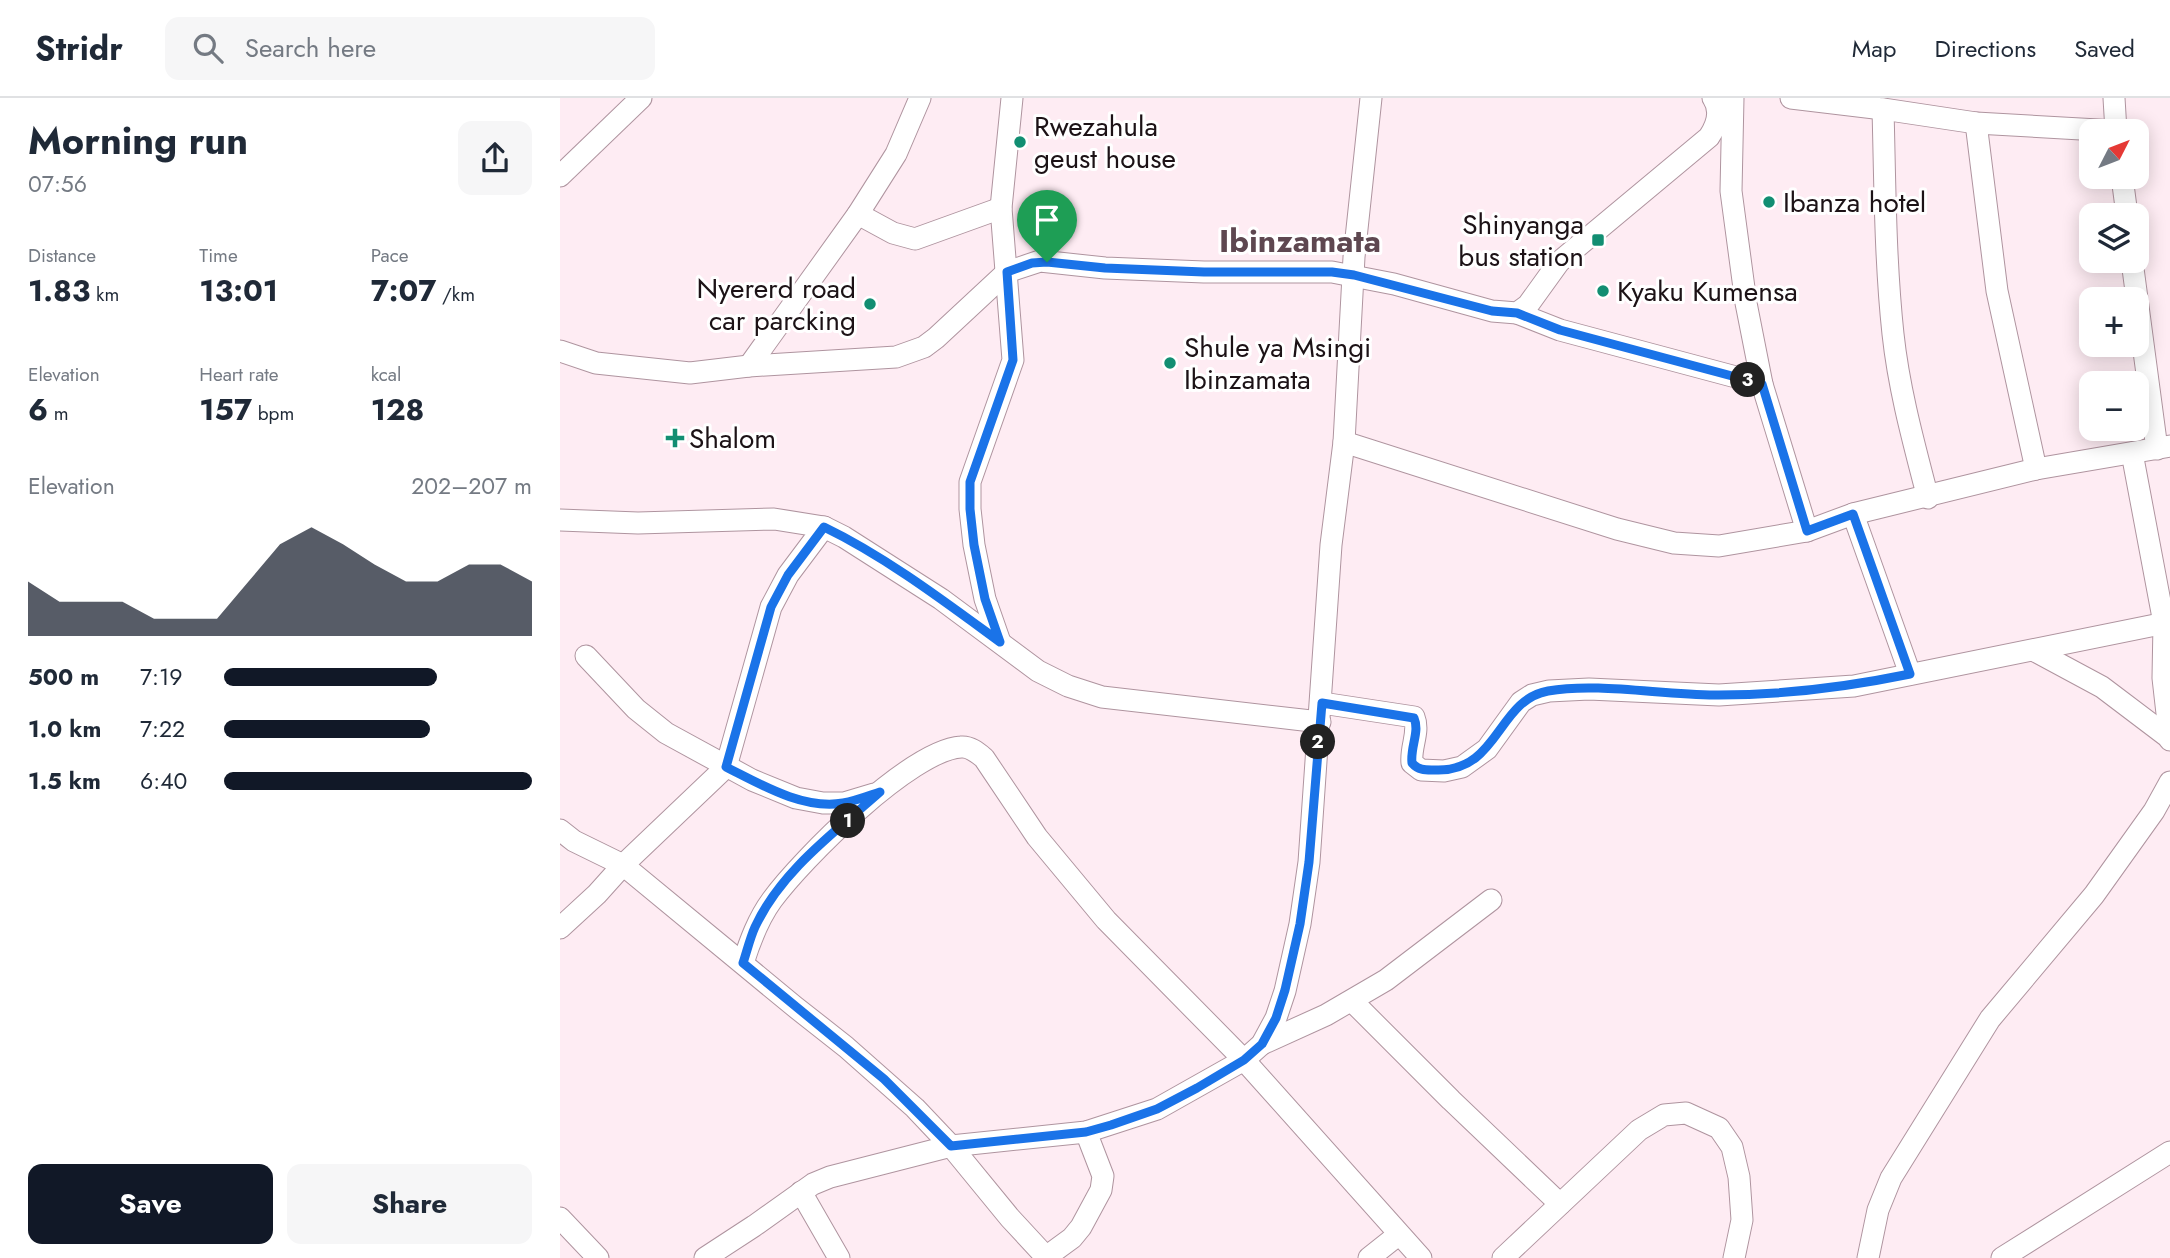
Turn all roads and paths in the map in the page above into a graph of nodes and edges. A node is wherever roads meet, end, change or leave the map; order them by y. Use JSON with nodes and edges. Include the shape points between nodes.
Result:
{"nodes":[{"id":1,"x":641,"y":98,"type":"edge"},
{"id":2,"x":920,"y":98,"type":"edge"},
{"id":3,"x":1012,"y":98,"type":"edge"},
{"id":4,"x":1371,"y":98,"type":"edge"},
{"id":5,"x":1713,"y":98,"type":"edge"},
{"id":6,"x":1733,"y":98,"type":"edge"},
{"id":7,"x":1791,"y":98,"type":"edge"},
{"id":8,"x":2114,"y":98,"type":"edge"},
{"id":9,"x":1841,"y":101,"type":"edge"},
{"id":10,"x":1883,"y":108,"type":"junction"},
{"id":11,"x":2115,"y":119,"type":"edge"},
{"id":12,"x":1976,"y":124,"type":"junction"},
{"id":13,"x":2079,"y":129,"type":"edge"},
{"id":14,"x":560,"y":176,"type":"edge"},
{"id":15,"x":1001,"y":208,"type":"junction"},
{"id":16,"x":858,"y":214,"type":"junction"},
{"id":17,"x":1007,"y":272,"type":"junction"},
{"id":18,"x":2134,"y":273,"type":"edge"},
{"id":19,"x":1354,"y":275,"type":"junction"},
{"id":20,"x":1517,"y":313,"type":"junction"},
{"id":21,"x":560,"y":351,"type":"edge"},
{"id":22,"x":749,"y":366,"type":"junction"},
{"id":23,"x":1762,"y":384,"type":"junction"},
{"id":24,"x":1344,"y":442,"type":"junction"},
{"id":25,"x":2164,"y":448,"type":"edge"},
{"id":26,"x":2132,"y":453,"type":"junction"},
{"id":27,"x":2036,"y":470,"type":"junction"},
{"id":28,"x":1928,"y":498,"type":"junction"},
{"id":29,"x":1853,"y":514,"type":"junction"},
{"id":30,"x":560,"y":520,"type":"edge"},
{"id":31,"x":824,"y":527,"type":"junction"},
{"id":32,"x":1807,"y":531,"type":"junction"},
{"id":33,"x":2167,"y":622,"type":"edge"},
{"id":34,"x":1000,"y":642,"type":"junction"},
{"id":35,"x":2035,"y":650,"type":"junction"},
{"id":36,"x":586,"y":656,"type":"dead end"},
{"id":37,"x":1910,"y":674,"type":"junction"},
{"id":38,"x":1321,"y":713,"type":"junction"},
{"id":39,"x":2169,"y":738,"type":"edge"},
{"id":40,"x":726,"y":767,"type":"junction"},
{"id":41,"x":2170,"y":782,"type":"edge"},
{"id":42,"x":880,"y":792,"type":"junction"},
{"id":43,"x":560,"y":830,"type":"edge"},
{"id":44,"x":623,"y":865,"type":"junction"},
{"id":45,"x":1491,"y":900,"type":"dead end"},
{"id":46,"x":560,"y":928,"type":"edge"},
{"id":47,"x":743,"y":963,"type":"junction"},
{"id":48,"x":1352,"y":1001,"type":"junction"},
{"id":49,"x":1262,"y":1044,"type":"junction"},
{"id":50,"x":1244,"y":1060,"type":"junction"},
{"id":51,"x":1086,"y":1132,"type":"junction"},
{"id":52,"x":951,"y":1146,"type":"junction"},
{"id":53,"x":2170,"y":1152,"type":"edge"},
{"id":54,"x":800,"y":1192,"type":"junction"},
{"id":55,"x":1560,"y":1204,"type":"junction"},
{"id":56,"x":560,"y":1218,"type":"edge"},
{"id":57,"x":1398,"y":1235,"type":"junction"},
{"id":58,"x":1046,"y":1257,"type":"edge"},
{"id":59,"x":598,"y":1258,"type":"edge"},
{"id":60,"x":705,"y":1258,"type":"edge"},
{"id":61,"x":839,"y":1258,"type":"edge"},
{"id":62,"x":1369,"y":1258,"type":"edge"},
{"id":63,"x":1421,"y":1258,"type":"edge"},
{"id":64,"x":1503,"y":1258,"type":"edge"},
{"id":65,"x":1734,"y":1258,"type":"edge"},
{"id":66,"x":1868,"y":1258,"type":"edge"},
{"id":67,"x":2002,"y":1258,"type":"edge"}],
"edges":[{"from":1,"to":14,"type":"street"},
{"from":2,"to":16,"type":"street","via":[[896,154]]},
{"from":3,"to":15,"type":"street"},
{"from":4,"to":19,"type":"street"},
{"from":5,"to":20,"type":"street","via":[[1718,106],[1717,125],[1709,137],[1559,262]]},
{"from":6,"to":23,"type":"street","via":[[1731,191]]},
{"from":7,"to":9,"type":"street"},
{"from":8,"to":11,"type":"street"},
{"from":9,"to":10,"type":"street"},
{"from":10,"to":12,"type":"street"},
{"from":10,"to":28,"type":"street","via":[[1893,336],[1907,418]]},
{"from":12,"to":13,"type":"street"},
{"from":12,"to":27,"type":"street","via":[[1997,291]]},
{"from":15,"to":16,"type":"street","via":[[915,239]]},
{"from":15,"to":17,"type":"street"},
{"from":16,"to":22,"type":"street"},
{"from":17,"to":19,"type":"street","via":[[1040,261],[1139,270]]},
{"from":17,"to":22,"type":"street","via":[[936,338],[907,355]]},
{"from":17,"to":34,"type":"street","via":[[1013,360],[970,482],[974,545]]},
{"from":18,"to":25,"type":"street"},
{"from":19,"to":20,"type":"street","via":[[1492,311]]},
{"from":19,"to":24,"type":"street"},
{"from":20,"to":23,"type":"street","via":[[1560,330]]},
{"from":21,"to":22,"type":"street","via":[[596,363],[659,371],[690,373]]},
{"from":23,"to":32,"type":"street"},
{"from":24,"to":32,"type":"street","via":[[1550,509],[1674,543],[1719,546]]},
{"from":24,"to":38,"type":"street","via":[[1331,545]]},
{"from":25,"to":26,"type":"street"},
{"from":26,"to":27,"type":"street"},
{"from":26,"to":33,"type":"street"},
{"from":27,"to":28,"type":"street"},
{"from":28,"to":29,"type":"street"},
{"from":29,"to":32,"type":"street"},
{"from":29,"to":37,"type":"street"},
{"from":30,"to":31,"type":"street","via":[[774,519]]},
{"from":31,"to":34,"type":"street","via":[[941,599]]},
{"from":31,"to":40,"type":"street","via":[[788,575],[771,607]]},
{"from":33,"to":35,"type":"street"},
{"from":33,"to":39,"type":"street","via":[[2163,678]]},
{"from":34,"to":38,"type":"street","via":[[1038,671],[1102,698]]},
{"from":35,"to":37,"type":"street"},
{"from":35,"to":39,"type":"street","via":[[2102,687]]},
{"from":36,"to":40,"type":"street","via":[[636,709],[666,733]]},
{"from":37,"to":38,"type":"street","via":[[1854,686],[1719,695],[1549,691],[1521,702],[1478,758],[1462,768],[1444,771],[1421,770],[1412,763],[1414,718]]},
{"from":38,"to":49,"type":"street","via":[[1300,924],[1285,990]]},
{"from":40,"to":42,"type":"street","via":[[796,798],[823,803],[844,803]]},
{"from":40,"to":44,"type":"street"},
{"from":41,"to":66,"type":"street","via":[[2094,895],[1990,1019],[1891,1178],[1878,1210]]},
{"from":42,"to":47,"type":"street","via":[[791,875],[755,927]]},
{"from":42,"to":50,"type":"street","via":[[924,759],[962,747],[974,750],[1037,837],[1106,920]]},
{"from":43,"to":44,"type":"street"},
{"from":44,"to":46,"type":"street"},
{"from":44,"to":47,"type":"street"},
{"from":45,"to":48,"type":"street","via":[[1423,954]]},
{"from":47,"to":52,"type":"street","via":[[884,1079]]},
{"from":48,"to":49,"type":"street"},
{"from":48,"to":55,"type":"street"},
{"from":49,"to":50,"type":"street"},
{"from":50,"to":51,"type":"street","via":[[1157,1109]]},
{"from":50,"to":57,"type":"street"},
{"from":51,"to":52,"type":"street"},
{"from":51,"to":58,"type":"street","via":[[1103,1176],[1101,1190],[1072,1238]]},
{"from":52,"to":54,"type":"street","via":[[830,1177]]},
{"from":52,"to":58,"type":"street"},
{"from":53,"to":67,"type":"street"},
{"from":54,"to":60,"type":"street"},
{"from":54,"to":61,"type":"street"},
{"from":55,"to":64,"type":"street"},
{"from":55,"to":65,"type":"street","via":[[1639,1130],[1664,1115],[1686,1113],[1719,1128],[1732,1147],[1742,1220]]},
{"from":56,"to":59,"type":"street"},
{"from":57,"to":62,"type":"street"},
{"from":57,"to":63,"type":"street"}]}
